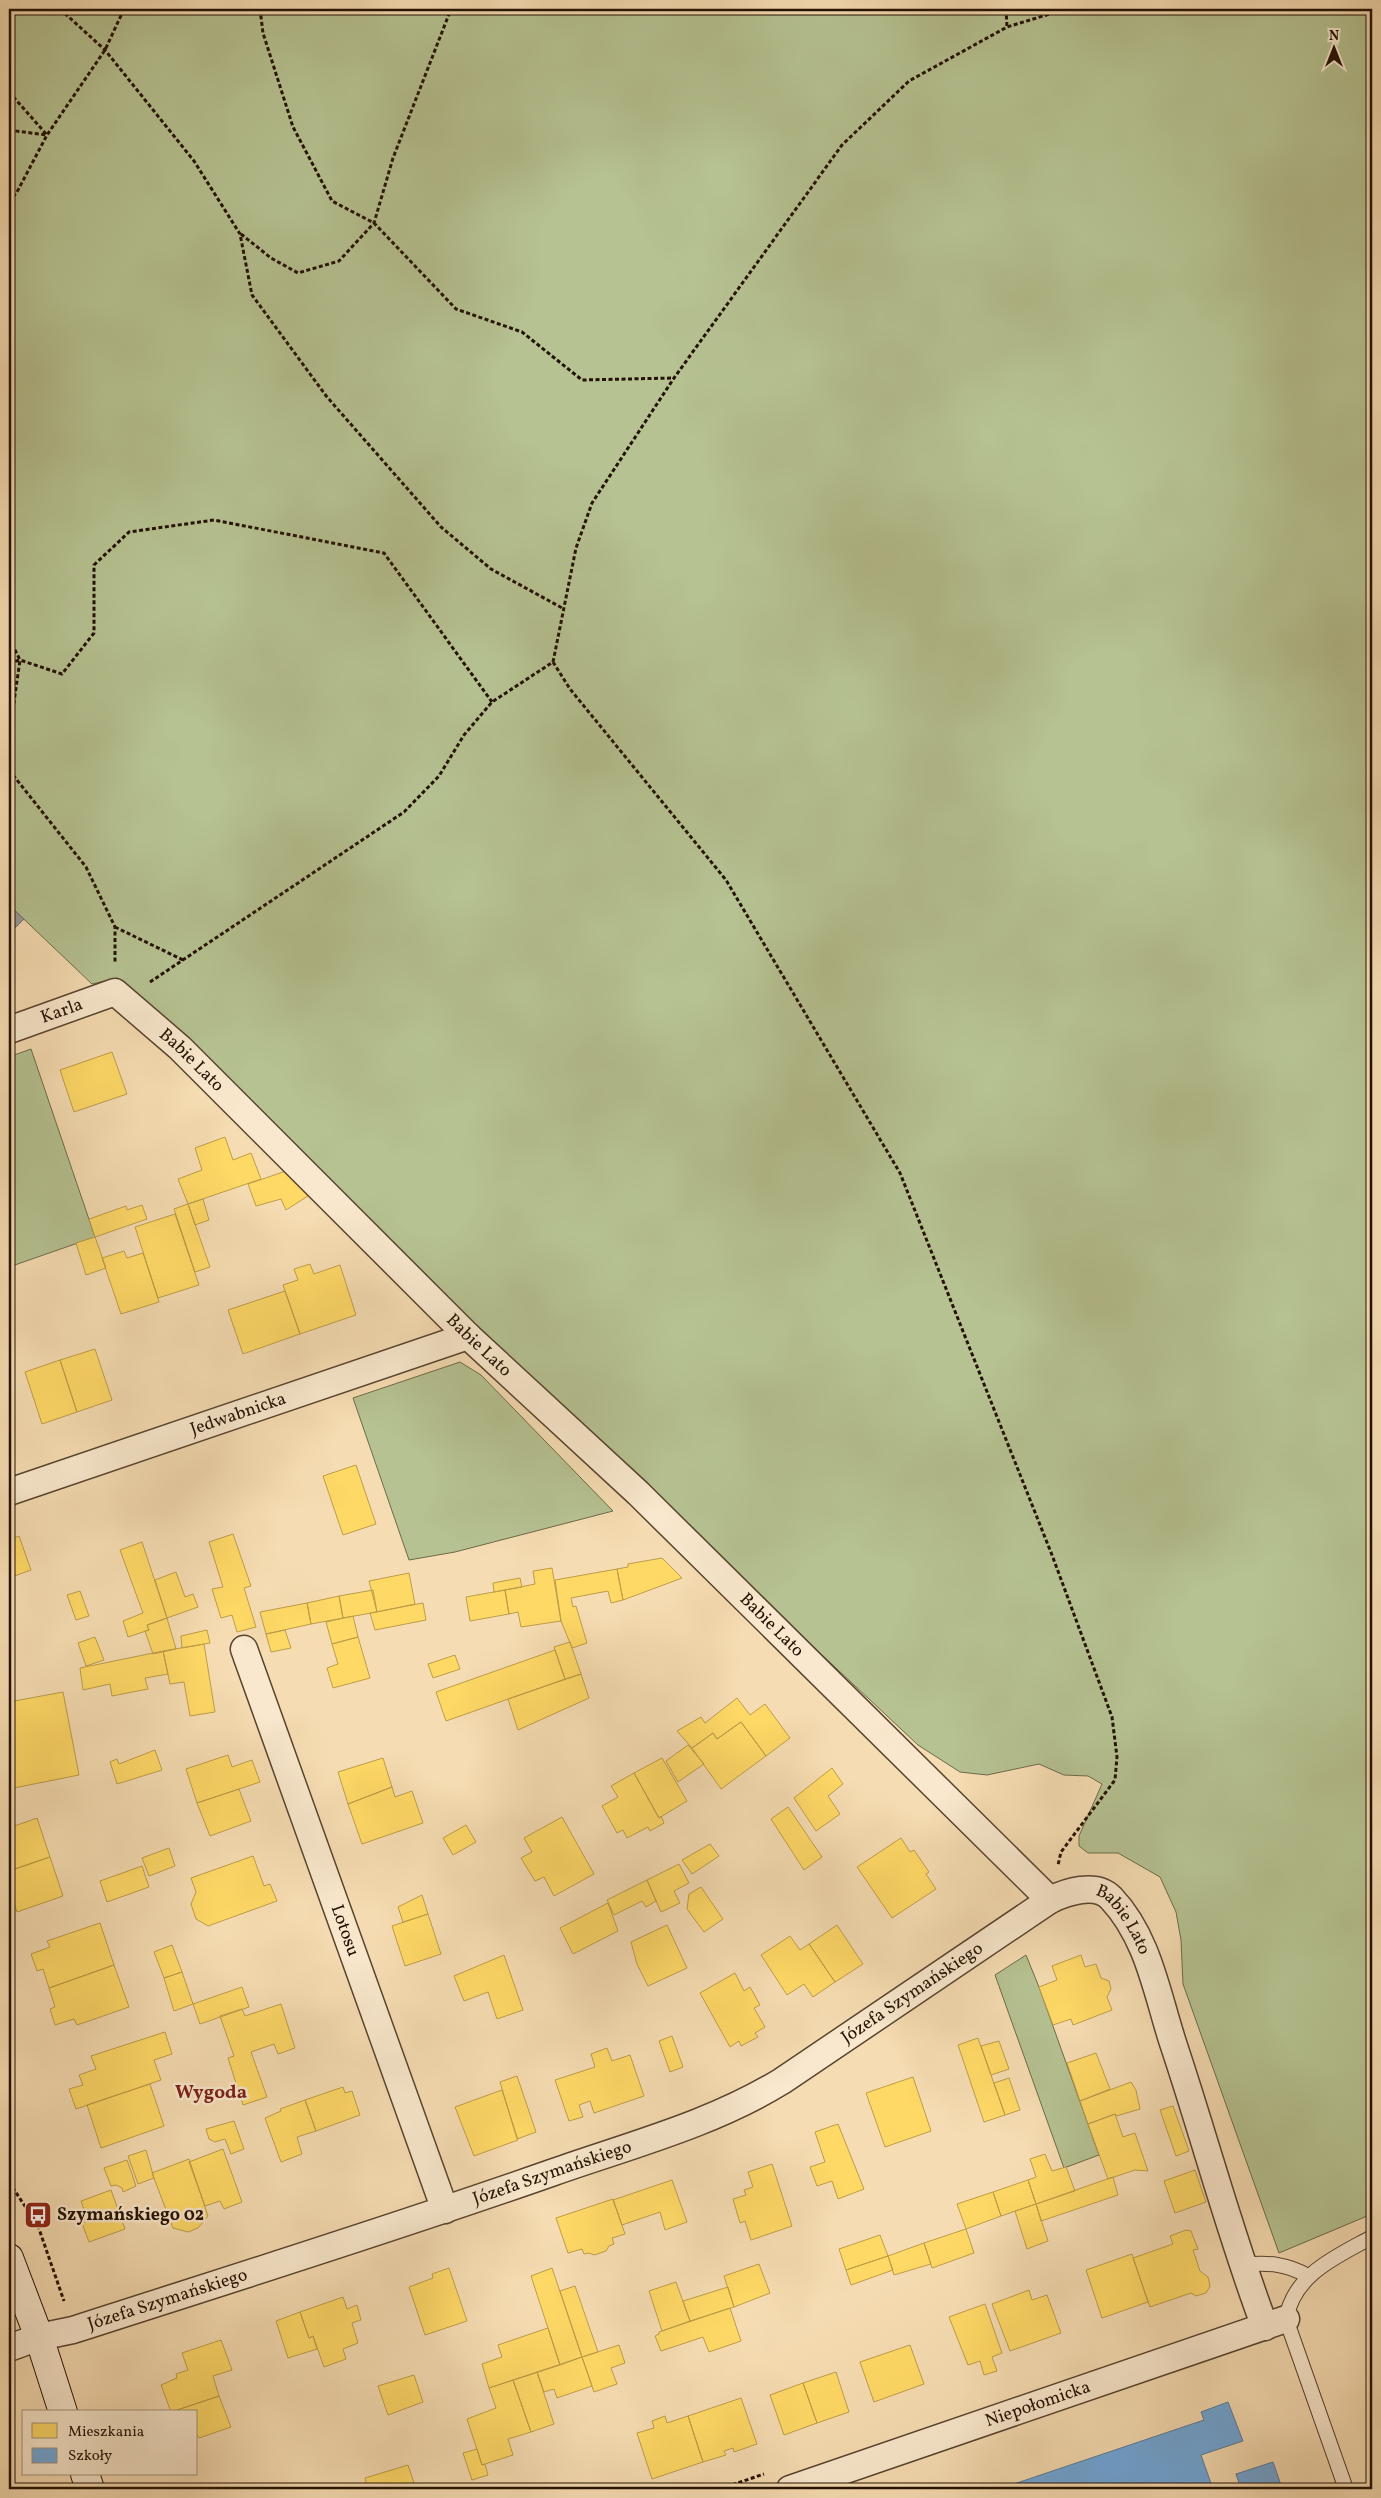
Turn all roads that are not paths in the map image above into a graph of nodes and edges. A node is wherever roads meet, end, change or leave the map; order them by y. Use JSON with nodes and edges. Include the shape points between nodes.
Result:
{"nodes":[{"id":1,"x":115,"y":992,"type":"joint"},
{"id":2,"x":9,"y":1030,"type":"edge"},
{"id":3,"x":468,"y":1336,"type":"junction"},
{"id":4,"x":9,"y":1492,"type":"edge"},
{"id":5,"x":244,"y":1649,"type":"dead end"},
{"id":6,"x":1050,"y":1900,"type":"junction"},
{"id":7,"x":445,"y":2210,"type":"junction"},
{"id":8,"x":1372,"y":2237,"type":"edge"},
{"id":9,"x":9,"y":2258,"type":"edge"},
{"id":10,"x":1243,"y":2265,"type":"junction"},
{"id":11,"x":1308,"y":2276,"type":"junction"},
{"id":12,"x":1276,"y":2323,"type":"junction"},
{"id":13,"x":39,"y":2337,"type":"junction"},
{"id":14,"x":9,"y":2348,"type":"edge"},
{"id":15,"x":62,"y":2410,"type":"edge"},
{"id":16,"x":86,"y":2476,"type":"edge"},
{"id":17,"x":90,"y":2489,"type":"edge"},
{"id":18,"x":790,"y":2489,"type":"edge"},
{"id":19,"x":1346,"y":2489,"type":"edge"}],
"edges":[{"from":1,"to":2,"type":"street","name":"Karla"},
{"from":1,"to":3,"type":"street","name":"Babie Lato","via":[[180,1048]]},
{"from":3,"to":4,"type":"street","name":"Jedwabnicka"},
{"from":3,"to":6,"type":"street","name":"Babie Lato","via":[[638,1492]]},
{"from":5,"to":7,"type":"street","name":"Lotosu"},
{"from":6,"to":7,"type":"street","name":"Józefa Szymańskiego","via":[[746,2103]]},
{"from":6,"to":10,"type":"street","name":"Babie Lato","via":[[1066,1893],[1100,1891],[1110,1897],[1133,1927],[1148,1959]]},
{"from":7,"to":13,"type":"street","name":"Józefa Szymańskiego","via":[[73,2330]]},
{"from":8,"to":11,"type":"lane","via":[[1329,2260]]},
{"from":9,"to":13,"type":"street"},
{"from":10,"to":11,"type":"lane","via":[[1282,2264]]},
{"from":10,"to":12,"type":"street","name":"Babie Lato","via":[[1252,2291]]},
{"from":11,"to":12,"type":"lane"},
{"from":12,"to":18,"type":"street","name":"Niepołomicka"},
{"from":12,"to":19,"type":"lane"},
{"from":13,"to":14,"type":"street","name":"Józefa Szymańskiego"},
{"from":13,"to":15,"type":"street"},
{"from":16,"to":17,"type":"street"}]}
